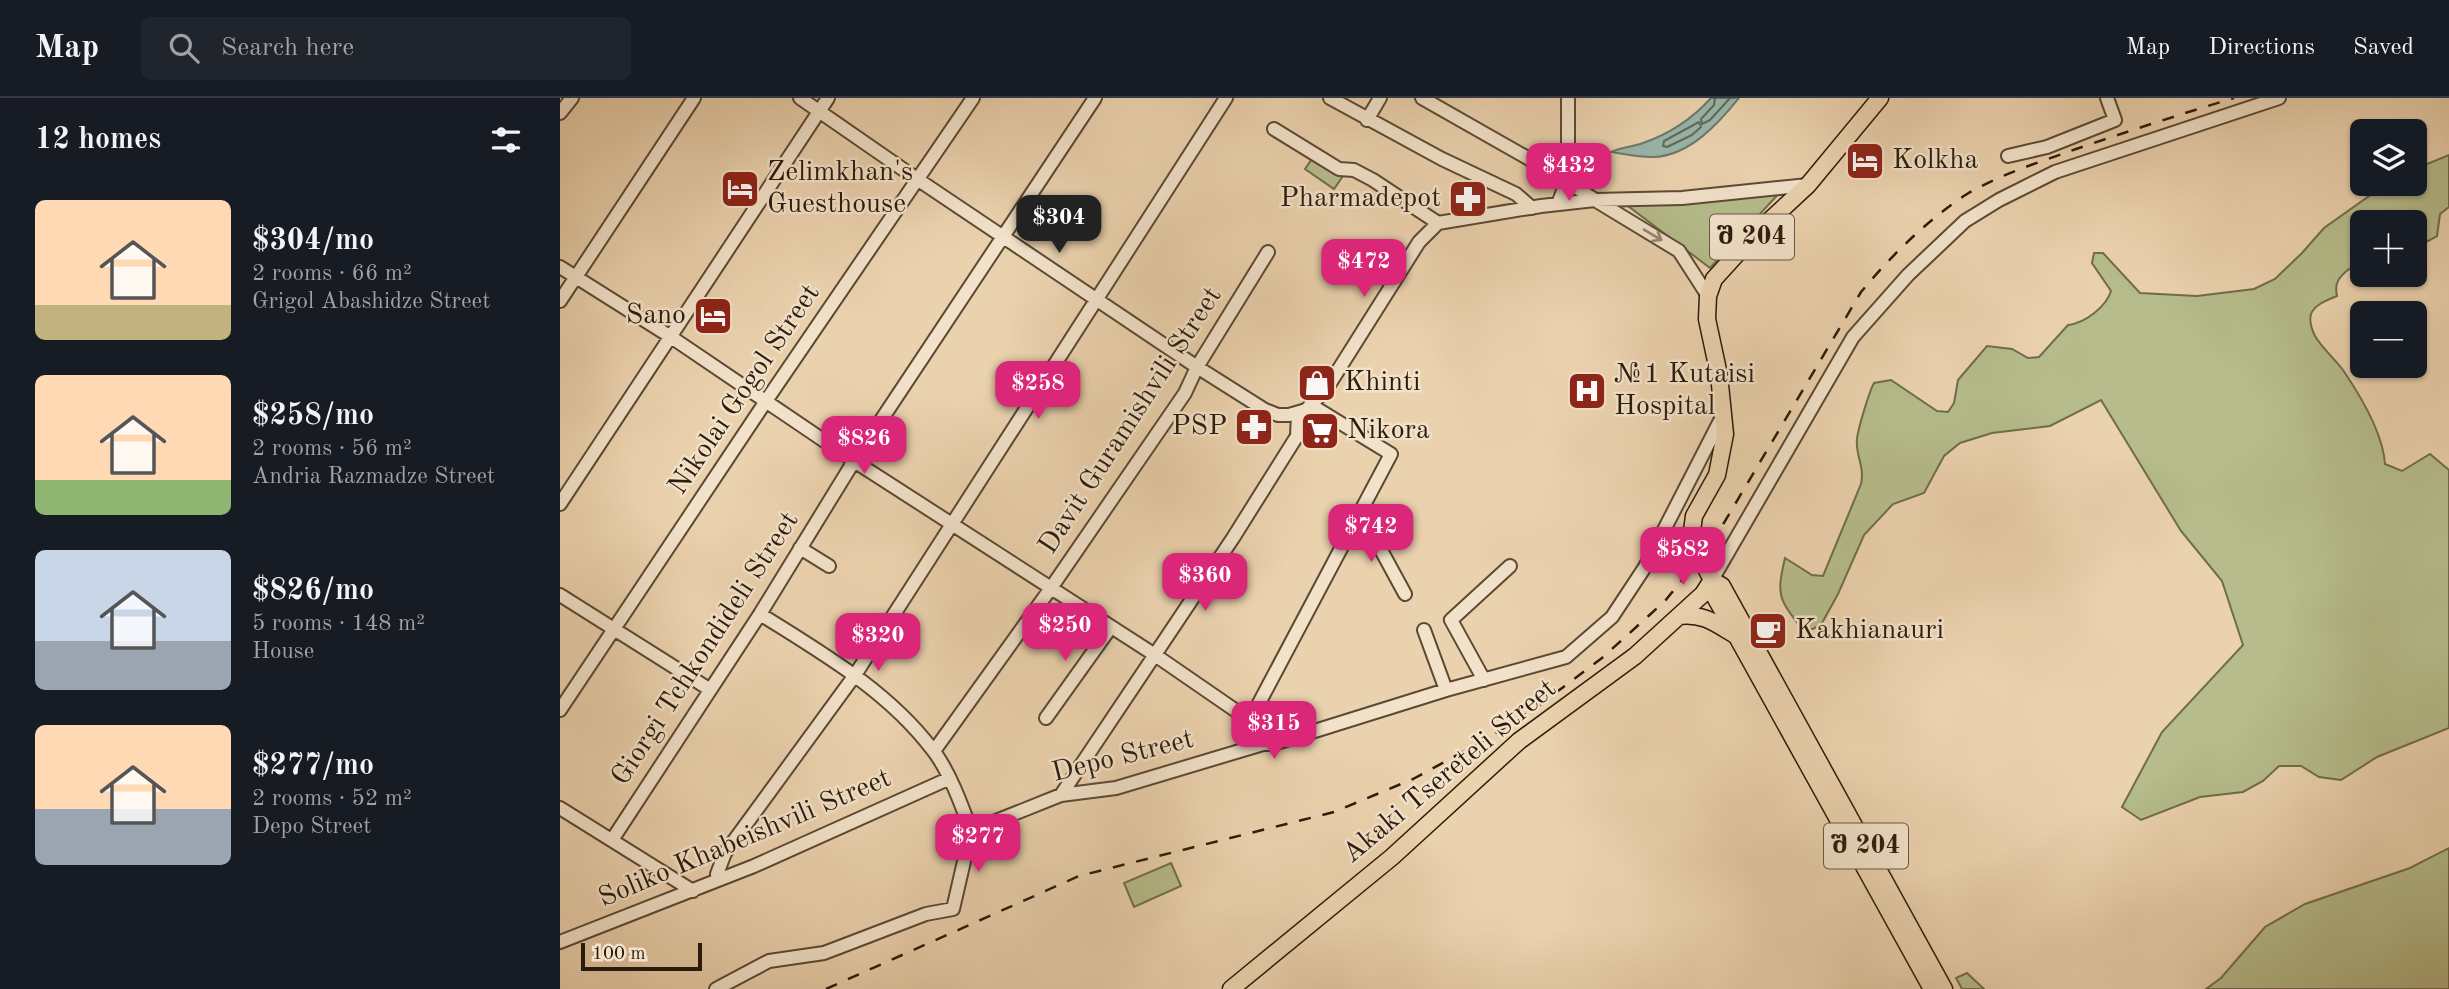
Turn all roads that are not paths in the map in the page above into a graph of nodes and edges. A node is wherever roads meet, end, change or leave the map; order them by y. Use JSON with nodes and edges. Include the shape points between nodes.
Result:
{"nodes":[{"id":1,"x":572,"y":98,"type":"edge"},
{"id":2,"x":694,"y":98,"type":"edge"},
{"id":3,"x":800,"y":98,"type":"edge"},
{"id":4,"x":828,"y":98,"type":"edge"},
{"id":5,"x":972,"y":98,"type":"edge"},
{"id":6,"x":1095,"y":98,"type":"edge"},
{"id":7,"x":1226,"y":98,"type":"edge"},
{"id":8,"x":1330,"y":98,"type":"edge"},
{"id":9,"x":1380,"y":98,"type":"edge"},
{"id":10,"x":1422,"y":98,"type":"edge"},
{"id":11,"x":1568,"y":98,"type":"edge"},
{"id":12,"x":1880,"y":98,"type":"edge"},
{"id":13,"x":2107,"y":98,"type":"edge"},
{"id":14,"x":2279,"y":98,"type":"edge"},
{"id":15,"x":820,"y":111,"type":"junction"},
{"id":16,"x":560,"y":113,"type":"edge"},
{"id":17,"x":1367,"y":120,"type":"junction"},
{"id":18,"x":1274,"y":129,"type":"dead end"},
{"id":19,"x":2008,"y":156,"type":"dead end"},
{"id":20,"x":1568,"y":178,"type":"junction"},
{"id":21,"x":917,"y":179,"type":"junction"},
{"id":22,"x":1808,"y":185,"type":"junction"},
{"id":23,"x":1595,"y":200,"type":"junction"},
{"id":24,"x":1558,"y":204,"type":"junction"},
{"id":25,"x":1532,"y":208,"type":"junction"},
{"id":26,"x":1438,"y":223,"type":"junction"},
{"id":27,"x":1004,"y":238,"type":"junction"},
{"id":28,"x":1268,"y":252,"type":"dead end"},
{"id":29,"x":560,"y":267,"type":"edge"},
{"id":30,"x":576,"y":277,"type":"junction"},
{"id":31,"x":1708,"y":296,"type":"junction"},
{"id":32,"x":1097,"y":300,"type":"junction"},
{"id":33,"x":560,"y":301,"type":"edge"},
{"id":34,"x":671,"y":337,"type":"junction"},
{"id":35,"x":1198,"y":367,"type":"junction"},
{"id":36,"x":766,"y":401,"type":"junction"},
{"id":37,"x":1311,"y":405,"type":"junction"},
{"id":38,"x":1298,"y":414,"type":"junction"},
{"id":39,"x":1724,"y":415,"type":"junction"},
{"id":40,"x":854,"y":461,"type":"junction"},
{"id":41,"x":560,"y":504,"type":"edge"},
{"id":42,"x":1358,"y":516,"type":"junction"},
{"id":43,"x":951,"y":523,"type":"junction"},
{"id":44,"x":800,"y":548,"type":"junction"},
{"id":45,"x":829,"y":566,"type":"dead end"},
{"id":46,"x":1510,"y":566,"type":"dead end"},
{"id":47,"x":1712,"y":580,"type":"junction"},
{"id":48,"x":1051,"y":588,"type":"junction"},
{"id":49,"x":1405,"y":594,"type":"dead end"},
{"id":50,"x":560,"y":595,"type":"edge"},
{"id":51,"x":760,"y":614,"type":"junction"},
{"id":52,"x":1679,"y":616,"type":"junction"},
{"id":53,"x":1111,"y":627,"type":"junction"},
{"id":54,"x":613,"y":629,"type":"junction"},
{"id":55,"x":1424,"y":631,"type":"dead end"},
{"id":56,"x":1737,"y":636,"type":"junction"},
{"id":57,"x":1155,"y":655,"type":"junction"},
{"id":58,"x":855,"y":675,"type":"junction"},
{"id":59,"x":1484,"y":680,"type":"junction"},
{"id":60,"x":709,"y":689,"type":"junction"},
{"id":61,"x":1446,"y":690,"type":"junction"},
{"id":62,"x":1784,"y":707,"type":"junction"},
{"id":63,"x":560,"y":710,"type":"edge"},
{"id":64,"x":1245,"y":717,"type":"junction"},
{"id":65,"x":1046,"y":718,"type":"dead end"},
{"id":66,"x":1263,"y":744,"type":"junction"},
{"id":67,"x":934,"y":751,"type":"junction"},
{"id":68,"x":948,"y":779,"type":"junction"},
{"id":69,"x":1061,"y":795,"type":"junction"},
{"id":70,"x":560,"y":808,"type":"edge"},
{"id":71,"x":971,"y":831,"type":"junction"},
{"id":72,"x":611,"y":840,"type":"junction"},
{"id":73,"x":718,"y":880,"type":"junction"},
{"id":74,"x":693,"y":891,"type":"junction"},
{"id":75,"x":560,"y":942,"type":"edge"},
{"id":76,"x":716,"y":989,"type":"edge"},
{"id":77,"x":1231,"y":989,"type":"edge"},
{"id":78,"x":1932,"y":989,"type":"edge"},
{"id":79,"x":1944,"y":989,"type":"edge"}],
"edges":[{"from":1,"to":16,"type":"street"},
{"from":2,"to":30,"type":"street"},
{"from":3,"to":15,"type":"street"},
{"from":4,"to":15,"type":"street"},
{"from":5,"to":21,"type":"street","name":"Nikolai Gogol Street"},
{"from":6,"to":27,"type":"street","name":"Giorgi Tchkondideli Street"},
{"from":7,"to":32,"type":"street"},
{"from":8,"to":17,"type":"street"},
{"from":9,"to":17,"type":"street"},
{"from":10,"to":20,"type":"street"},
{"from":11,"to":20,"type":"street"},
{"from":12,"to":22,"type":"main road","number":"შ 204"},
{"from":13,"to":19,"type":"street","via":[[2115,120],[2047,147]]},
{"from":14,"to":47,"type":"street","name":"Akaki Tsereteli Street","via":[[2055,172],[1965,221],[1853,337]]},
{"from":15,"to":21,"type":"street"},
{"from":15,"to":34,"type":"street"},
{"from":17,"to":25,"type":"street","via":[[1516,194]]},
{"from":18,"to":26,"type":"street","via":[[1339,169],[1354,170],[1373,180]]},
{"from":20,"to":23,"type":"street"},
{"from":20,"to":24,"type":"street"},
{"from":21,"to":27,"type":"street"},
{"from":21,"to":36,"type":"street","name":"Nikolai Gogol Street"},
{"from":22,"to":23,"type":"street","via":[[1682,198]]},
{"from":22,"to":31,"type":"main road","number":"შ 204","via":[[1730,259],[1714,279]]},
{"from":23,"to":24,"type":"street"},
{"from":23,"to":31,"type":"street","one_way":true,"via":[[1679,251]]},
{"from":24,"to":25,"type":"street"},
{"from":25,"to":26,"type":"street"},
{"from":26,"to":37,"type":"street","via":[[1419,242],[1337,374]]},
{"from":27,"to":32,"type":"street"},
{"from":27,"to":40,"type":"street","name":"Giorgi Tchkondideli Street"},
{"from":28,"to":35,"type":"street","name":"Davit Guramishvili Street"},
{"from":29,"to":30,"type":"street"},
{"from":30,"to":33,"type":"street"},
{"from":30,"to":34,"type":"street"},
{"from":31,"to":39,"type":"main road","number":"შ 204","via":[[1707,319]]},
{"from":32,"to":35,"type":"street"},
{"from":32,"to":43,"type":"street"},
{"from":34,"to":36,"type":"street"},
{"from":34,"to":41,"type":"street"},
{"from":35,"to":38,"type":"street","via":[[1265,410]]},
{"from":35,"to":48,"type":"street","name":"Davit Guramishvili Street","via":[[1185,393]]},
{"from":36,"to":40,"type":"street"},
{"from":36,"to":54,"type":"street","name":"Nikolai Gogol Street"},
{"from":37,"to":38,"type":"street"},
{"from":37,"to":42,"type":"street","via":[[1391,454]]},
{"from":38,"to":57,"type":"street","via":[[1297,436]]},
{"from":39,"to":47,"type":"main road","number":"შ 204","via":[[1726,434],[1717,475],[1694,516],[1691,533]]},
{"from":39,"to":59,"type":"street","name":"Depo Street","via":[[1645,567],[1612,617],[1566,657]]},
{"from":40,"to":43,"type":"street"},
{"from":40,"to":44,"type":"street","name":"Giorgi Tchkondideli Street"},
{"from":42,"to":49,"type":"street","via":[[1378,542]]},
{"from":42,"to":64,"type":"street","via":[[1257,707]]},
{"from":43,"to":48,"type":"street"},
{"from":43,"to":58,"type":"street"},
{"from":44,"to":45,"type":"street"},
{"from":44,"to":51,"type":"street","name":"Giorgi Tchkondideli Street"},
{"from":46,"to":59,"type":"street","via":[[1451,620]]},
{"from":47,"to":52,"type":"main road","name":"Akaki Tsereteli Street"},
{"from":47,"to":56,"type":"main road","number":"შ 204","via":[[1710,588]]},
{"from":47,"to":62,"type":"main road","number":"შ 204","via":[[1722,586]]},
{"from":48,"to":53,"type":"street"},
{"from":48,"to":67,"type":"street","name":"Davit Guramishvili Street"},
{"from":50,"to":54,"type":"street"},
{"from":51,"to":58,"type":"street"},
{"from":51,"to":60,"type":"street","name":"Giorgi Tchkondideli Street"},
{"from":52,"to":56,"type":"main road","via":[[1704,617]]},
{"from":52,"to":77,"type":"main road","name":"Akaki Tsereteli Street","via":[[1635,656],[1519,741],[1392,857]]},
{"from":53,"to":57,"type":"street"},
{"from":53,"to":65,"type":"street"},
{"from":54,"to":60,"type":"street"},
{"from":54,"to":63,"type":"street","name":"Nikolai Gogol Street"},
{"from":55,"to":61,"type":"street"},
{"from":56,"to":62,"type":"main road","number":"შ 204"},
{"from":57,"to":64,"type":"street"},
{"from":57,"to":69,"type":"street"},
{"from":58,"to":67,"type":"street","via":[[900,713]]},
{"from":58,"to":73,"type":"street","via":[[725,853]]},
{"from":59,"to":61,"type":"street","name":"Depo Street"},
{"from":60,"to":72,"type":"street","name":"Giorgi Tchkondideli Street"},
{"from":61,"to":66,"type":"street","name":"Depo Street"},
{"from":62,"to":78,"type":"main road","number":"შ 204"},
{"from":62,"to":79,"type":"main road","number":"შ 204"},
{"from":64,"to":66,"type":"street"},
{"from":66,"to":69,"type":"street","name":"Depo Street","via":[[1116,788]]},
{"from":67,"to":68,"type":"street"},
{"from":68,"to":71,"type":"street"},
{"from":68,"to":73,"type":"street","name":"Soliko Khabeishvili Street"},
{"from":69,"to":71,"type":"street","name":"Depo Street"},
{"from":70,"to":72,"type":"street"},
{"from":71,"to":76,"type":"street","via":[[953,909],[926,914],[824,953],[769,961]]},
{"from":72,"to":74,"type":"street"},
{"from":73,"to":74,"type":"street","name":"Soliko Khabeishvili Street"},
{"from":74,"to":75,"type":"street","name":"Soliko Khabeishvili Street"}]}
